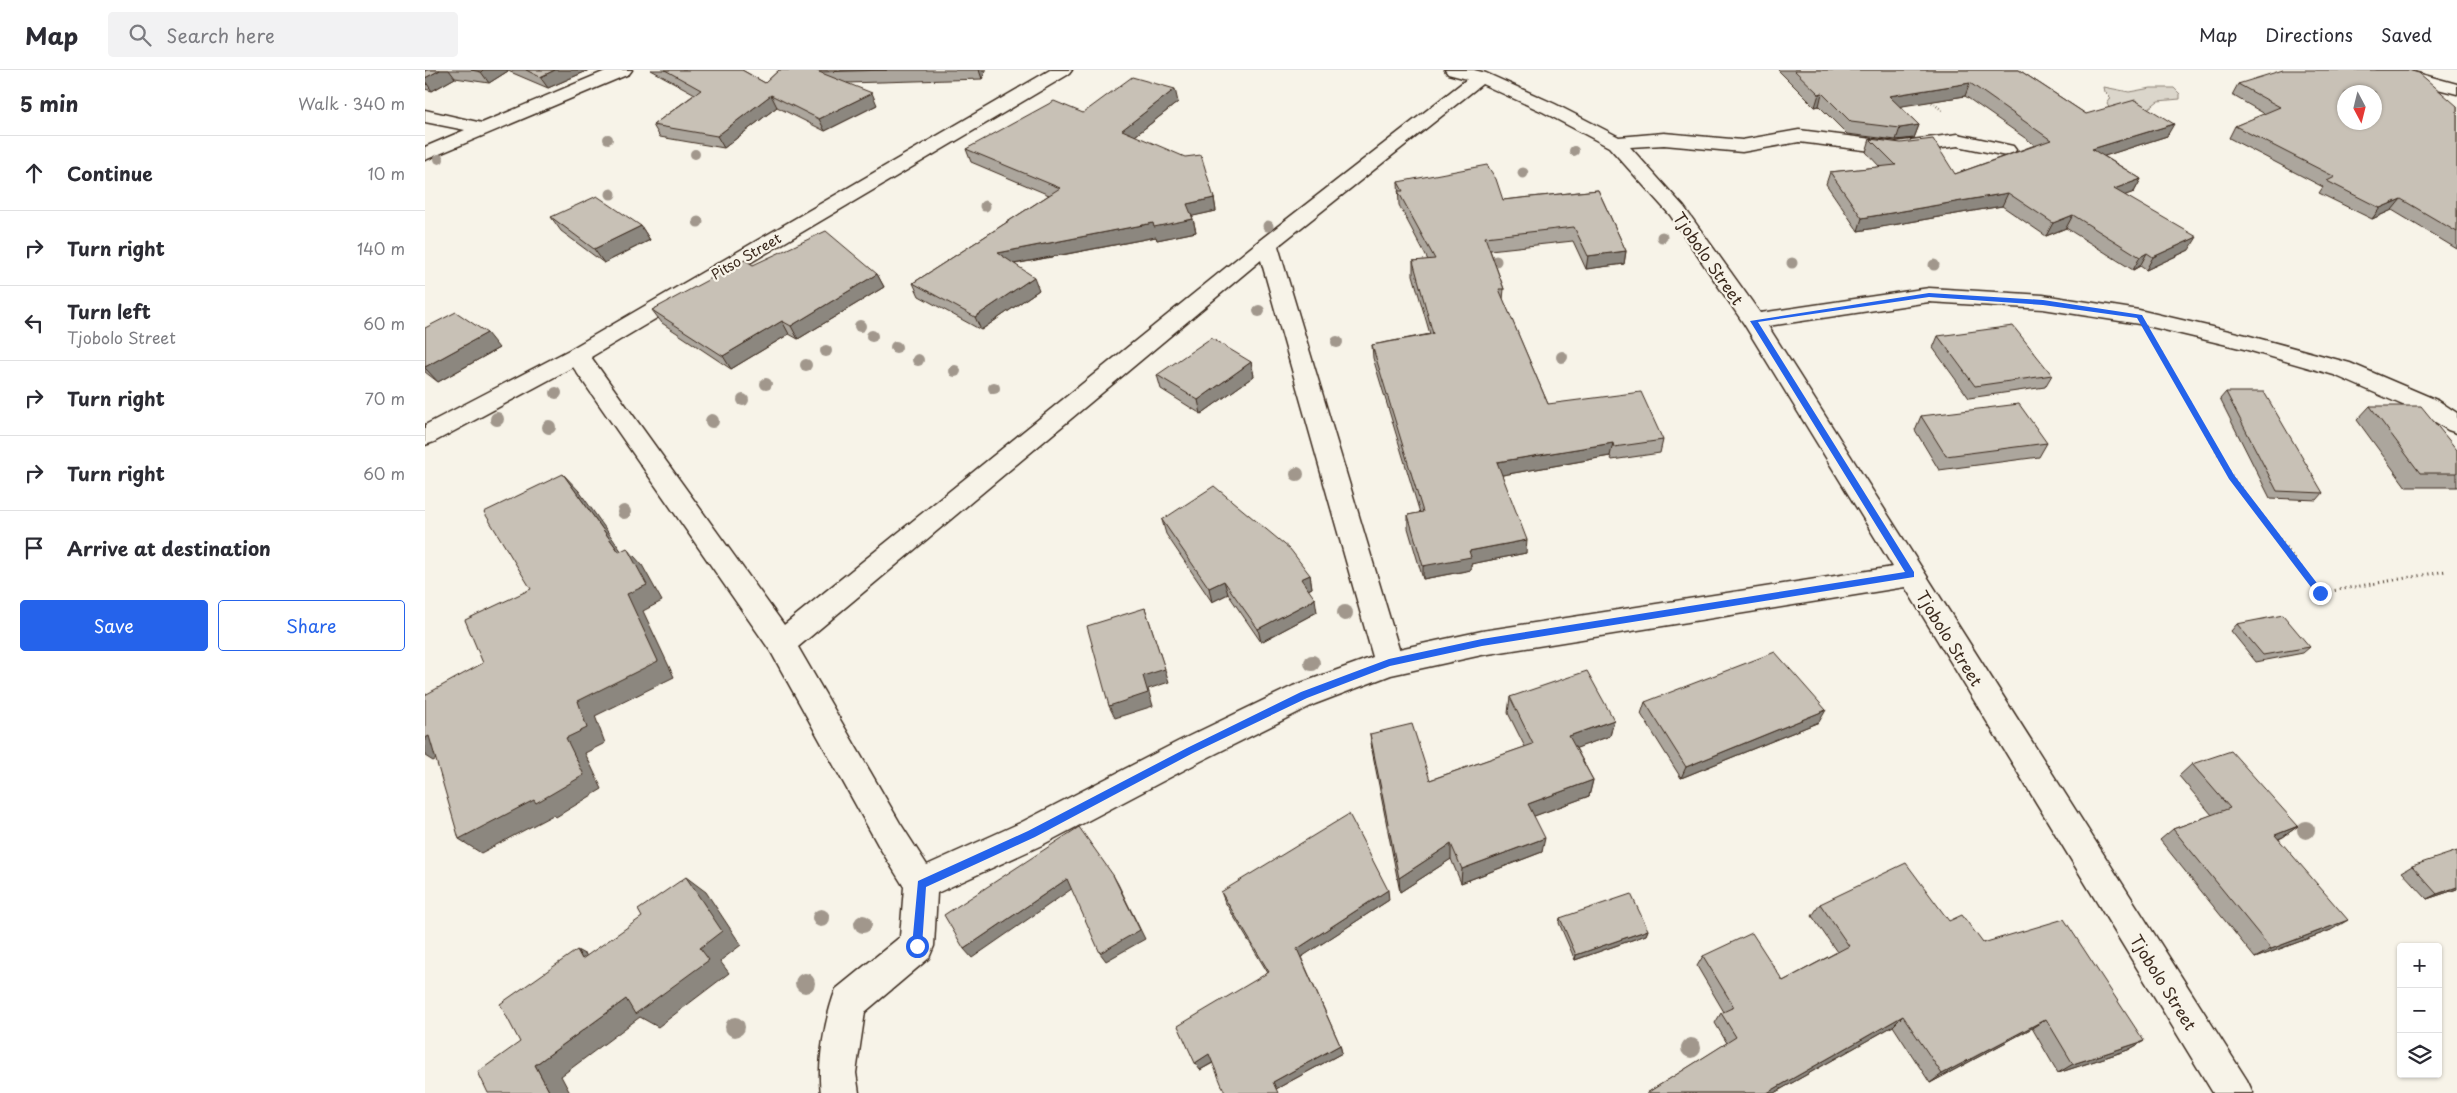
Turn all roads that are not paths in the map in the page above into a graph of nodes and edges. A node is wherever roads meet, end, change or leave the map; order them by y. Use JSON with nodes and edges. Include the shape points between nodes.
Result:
{"nodes":[{"id":1,"x":623,"y":70,"type":"edge"},
{"id":2,"x":1063,"y":70,"type":"edge"},
{"id":3,"x":1454,"y":70,"type":"edge"},
{"id":4,"x":2386,"y":70,"type":"edge"},
{"id":5,"x":1480,"y":77,"type":"junction"},
{"id":6,"x":2457,"y":88,"type":"edge"},
{"id":7,"x":425,"y":116,"type":"edge"},
{"id":8,"x":484,"y":129,"type":"junction"},
{"id":9,"x":1616,"y":143,"type":"junction"},
{"id":10,"x":2005,"y":150,"type":"dead end"},
{"id":11,"x":425,"y":154,"type":"edge"},
{"id":12,"x":1267,"y":244,"type":"junction"},
{"id":13,"x":1754,"y":321,"type":"junction"},
{"id":14,"x":577,"y":355,"type":"junction"},
{"id":15,"x":2457,"y":424,"type":"edge"},
{"id":16,"x":425,"y":436,"type":"edge"},
{"id":17,"x":1911,"y":574,"type":"junction"},
{"id":18,"x":781,"y":644,"type":"junction"},
{"id":19,"x":1389,"y":663,"type":"junction"},
{"id":20,"x":921,"y":884,"type":"junction"},
{"id":21,"x":840,"y":1093,"type":"edge"},
{"id":22,"x":2234,"y":1093,"type":"edge"}],
"edges":[{"from":1,"to":8,"type":"street"},
{"from":2,"to":14,"type":"street","name":"Pitso Street"},
{"from":3,"to":5,"type":"street","name":"Tjobolo Street"},
{"from":4,"to":6,"type":"street"},
{"from":5,"to":9,"type":"street","name":"Tjobolo Street"},
{"from":5,"to":12,"type":"street"},
{"from":7,"to":8,"type":"street"},
{"from":8,"to":11,"type":"street"},
{"from":9,"to":10,"type":"street","via":[[1664,139],[1742,146],[1799,136],[1896,148],[1959,140]]},
{"from":9,"to":13,"type":"street","name":"Tjobolo Street","via":[[1677,211]]},
{"from":12,"to":18,"type":"street"},
{"from":12,"to":19,"type":"street"},
{"from":13,"to":15,"type":"street","via":[[1929,295],[2043,302],[2139,317],[2342,369],[2430,407]]},
{"from":13,"to":17,"type":"street","name":"Tjobolo Street"},
{"from":14,"to":16,"type":"street","name":"Pitso Street"},
{"from":14,"to":18,"type":"street"},
{"from":17,"to":19,"type":"street","via":[[1482,643]]},
{"from":17,"to":22,"type":"street","name":"Tjobolo Street"},
{"from":18,"to":20,"type":"street"},
{"from":19,"to":20,"type":"street","via":[[1304,695],[1031,834]]},
{"from":20,"to":21,"type":"street","via":[[917,946],[849,1002],[837,1073]]}]}
